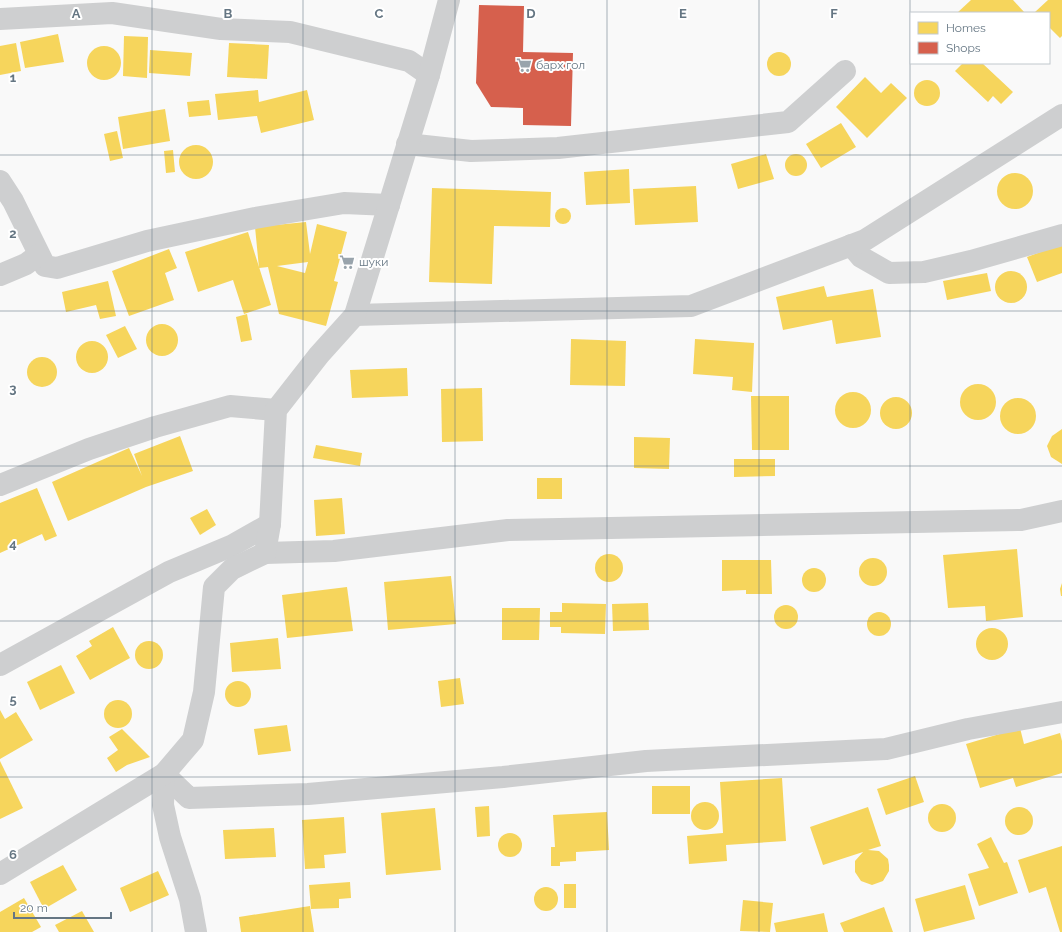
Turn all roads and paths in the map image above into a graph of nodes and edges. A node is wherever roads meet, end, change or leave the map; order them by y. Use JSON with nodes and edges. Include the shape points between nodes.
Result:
{"nodes":[{"id":1,"x":449,"y":0,"type":"edge"},
{"id":2,"x":0,"y":19,"type":"edge"},
{"id":3,"x":845,"y":71,"type":"dead end"},
{"id":4,"x":429,"y":75,"type":"junction"},
{"id":5,"x":1062,"y":115,"type":"edge"},
{"id":6,"x":407,"y":144,"type":"junction"},
{"id":7,"x":0,"y":180,"type":"edge"},
{"id":8,"x":389,"y":204,"type":"junction"},
{"id":9,"x":1062,"y":235,"type":"edge"},
{"id":10,"x":851,"y":245,"type":"junction"},
{"id":11,"x":38,"y":255,"type":"junction"},
{"id":12,"x":0,"y":275,"type":"edge"},
{"id":13,"x":354,"y":315,"type":"junction"},
{"id":14,"x":276,"y":410,"type":"junction"},
{"id":15,"x":0,"y":486,"type":"edge"},
{"id":16,"x":1062,"y":511,"type":"edge"},
{"id":17,"x":270,"y":524,"type":"junction"},
{"id":18,"x":265,"y":553,"type":"junction"},
{"id":19,"x":0,"y":665,"type":"edge"},
{"id":20,"x":1062,"y":712,"type":"edge"},
{"id":21,"x":164,"y":774,"type":"junction"},
{"id":22,"x":0,"y":874,"type":"edge"},
{"id":23,"x":196,"y":932,"type":"edge"}],
"edges":[{"from":1,"to":4,"type":"street"},
{"from":2,"to":4,"type":"street","via":[[112,13],[221,29],[290,32],[409,61]]},
{"from":3,"to":6,"type":"street","via":[[788,122],[558,148],[471,151]]},
{"from":4,"to":6,"type":"street"},
{"from":5,"to":10,"type":"street","via":[[865,240]]},
{"from":6,"to":8,"type":"street"},
{"from":7,"to":11,"type":"street","via":[[13,201]]},
{"from":8,"to":11,"type":"street","via":[[344,203],[255,218],[147,241],[58,268],[45,266]]},
{"from":8,"to":13,"type":"street"},
{"from":9,"to":10,"type":"street","via":[[924,272],[889,273],[861,257]]},
{"from":10,"to":13,"type":"street","via":[[692,306]]},
{"from":11,"to":12,"type":"street","via":[[26,264]]},
{"from":13,"to":14,"type":"street"},
{"from":14,"to":15,"type":"street","via":[[230,406],[156,426],[89,449]]},
{"from":14,"to":17,"type":"street"},
{"from":16,"to":18,"type":"street","via":[[1021,520],[508,530],[334,551]]},
{"from":17,"to":18,"type":"street"},
{"from":17,"to":19,"type":"street","via":[[231,546],[169,572]]},
{"from":18,"to":21,"type":"street","via":[[232,569],[214,587],[204,692],[193,740]]},
{"from":20,"to":21,"type":"street","via":[[968,729],[886,749],[646,761],[503,777],[308,794],[189,798]]},
{"from":21,"to":22,"type":"street"},
{"from":21,"to":23,"type":"street","via":[[163,805],[170,837],[190,899]]}]}
